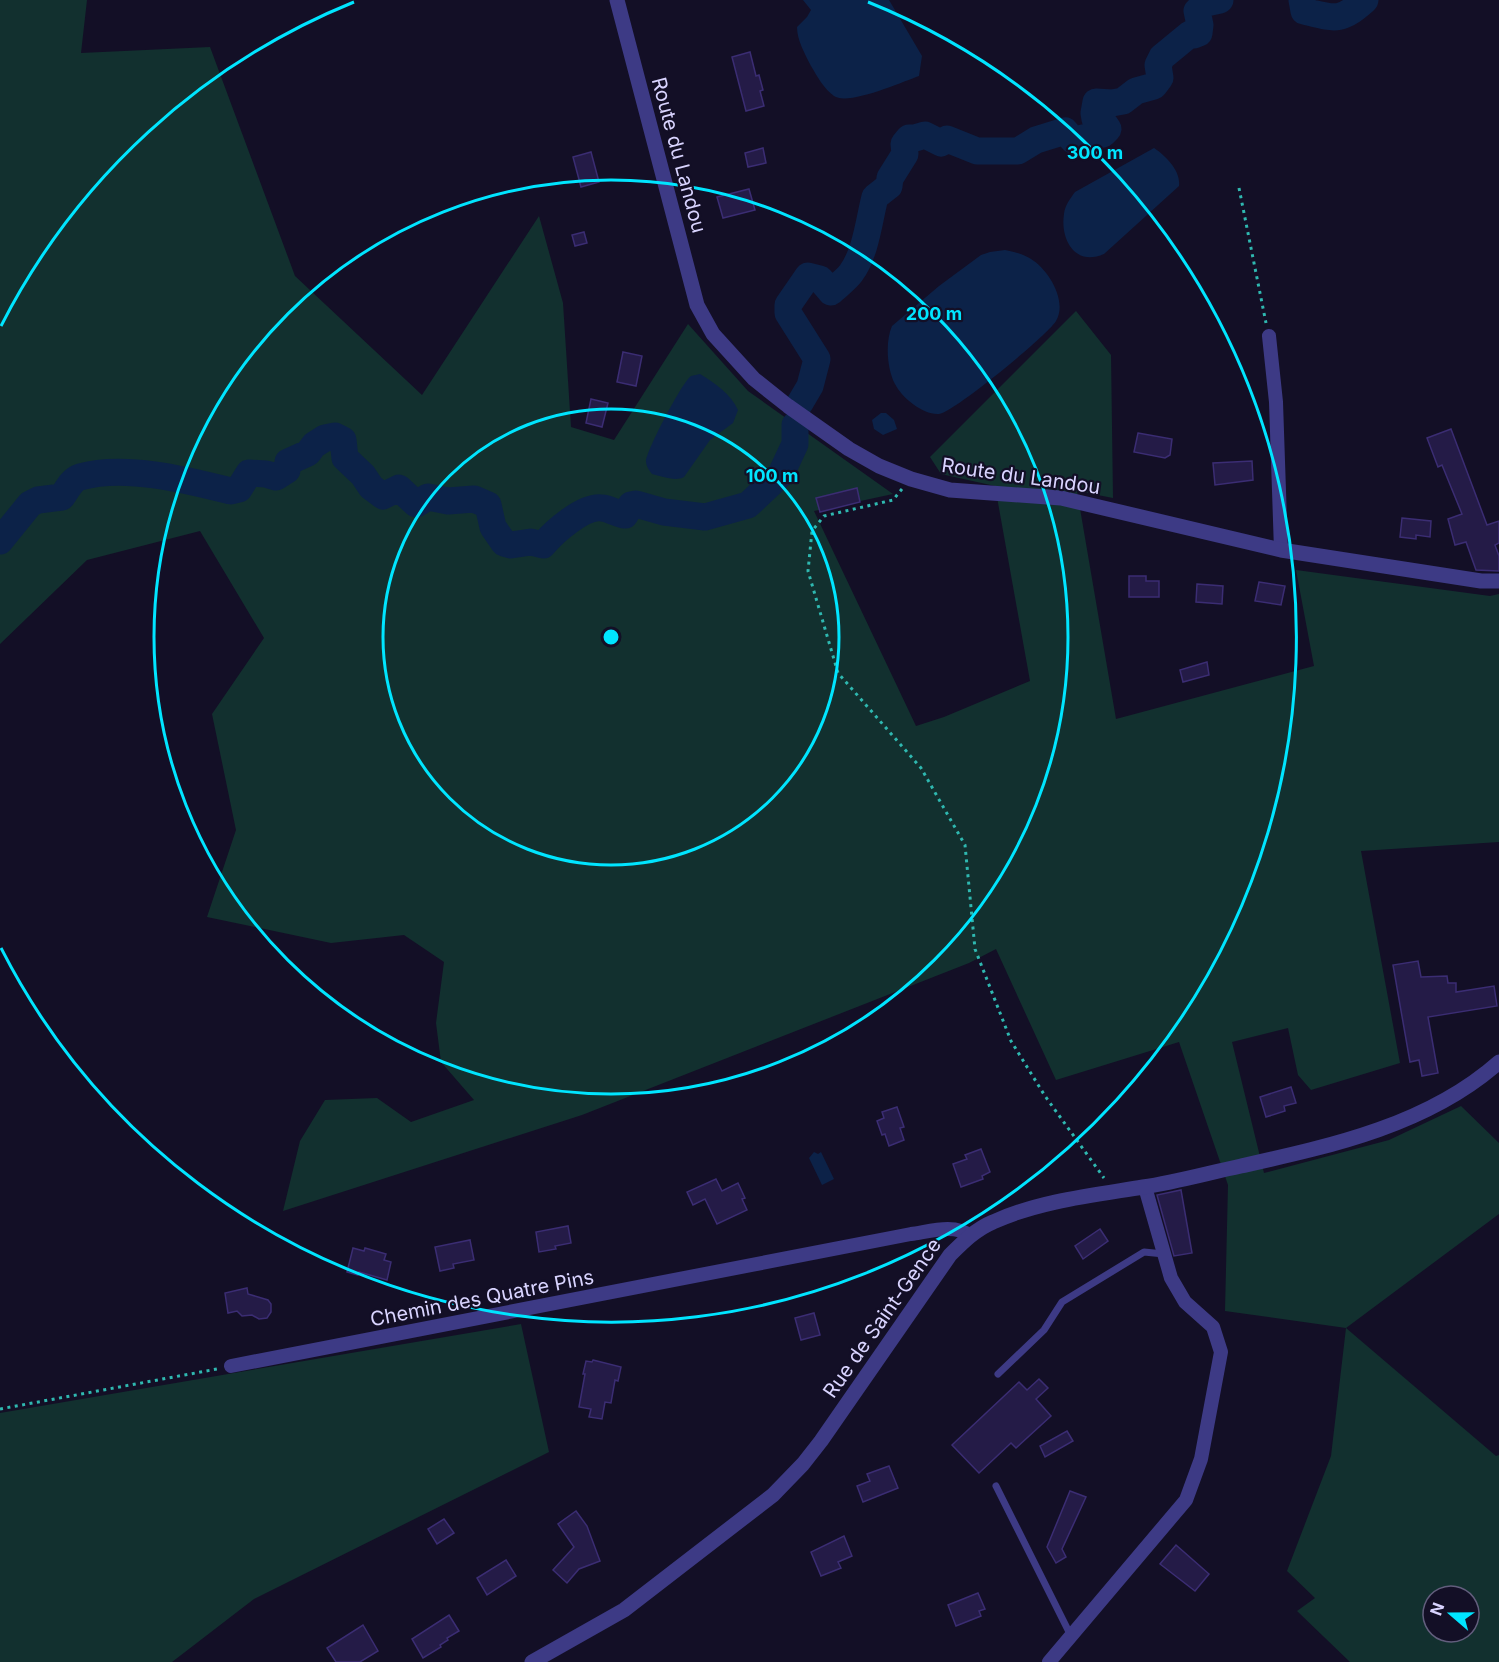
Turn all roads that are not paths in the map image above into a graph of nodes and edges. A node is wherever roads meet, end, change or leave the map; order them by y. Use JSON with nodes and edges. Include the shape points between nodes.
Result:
{"nodes":[{"id":1,"x":617,"y":0,"type":"edge"},
{"id":2,"x":1269,"y":336,"type":"road end"},
{"id":3,"x":1281,"y":550,"type":"junction"},
{"id":4,"x":1499,"y":581,"type":"edge"},
{"id":5,"x":1499,"y":1062,"type":"edge"},
{"id":6,"x":1145,"y":1187,"type":"junction"},
{"id":7,"x":970,"y":1236,"type":"junction"},
{"id":8,"x":1164,"y":1254,"type":"junction"},
{"id":9,"x":231,"y":1366,"type":"road end"},
{"id":10,"x":998,"y":1374,"type":"dead end"},
{"id":11,"x":996,"y":1486,"type":"dead end"},
{"id":12,"x":1071,"y":1636,"type":"junction"},
{"id":13,"x":532,"y":1662,"type":"edge"},
{"id":14,"x":1049,"y":1662,"type":"edge"}],
"edges":[{"from":1,"to":3,"type":"street","name":"Route du Landou","via":[[697,305],[713,334],[754,379],[849,449],[911,479],[950,490],[1060,498]]},
{"from":2,"to":3,"type":"street","via":[[1276,402]]},
{"from":3,"to":4,"type":"street","name":"Route du Landou"},
{"from":5,"to":6,"type":"street","name":"Rue de Saint-Gence","via":[[1450,1098],[1370,1132],[1313,1150]]},
{"from":6,"to":7,"type":"street","name":"Rue de Saint-Gence","via":[[1021,1212],[992,1222]]},
{"from":6,"to":8,"type":"street"},
{"from":7,"to":9,"type":"street","name":"Chemin des Quatre Pins","via":[[947,1229],[911,1234]]},
{"from":7,"to":13,"type":"street","name":"Rue de Saint-Gence","via":[[950,1255],[821,1442],[773,1495],[624,1610]]},
{"from":8,"to":10,"type":"lane","via":[[1144,1252],[1062,1302],[1044,1330]]},
{"from":8,"to":12,"type":"street","via":[[1171,1278],[1185,1302],[1213,1327],[1221,1352],[1201,1459],[1186,1500]]},
{"from":11,"to":12,"type":"lane"},
{"from":12,"to":14,"type":"street"}]}
